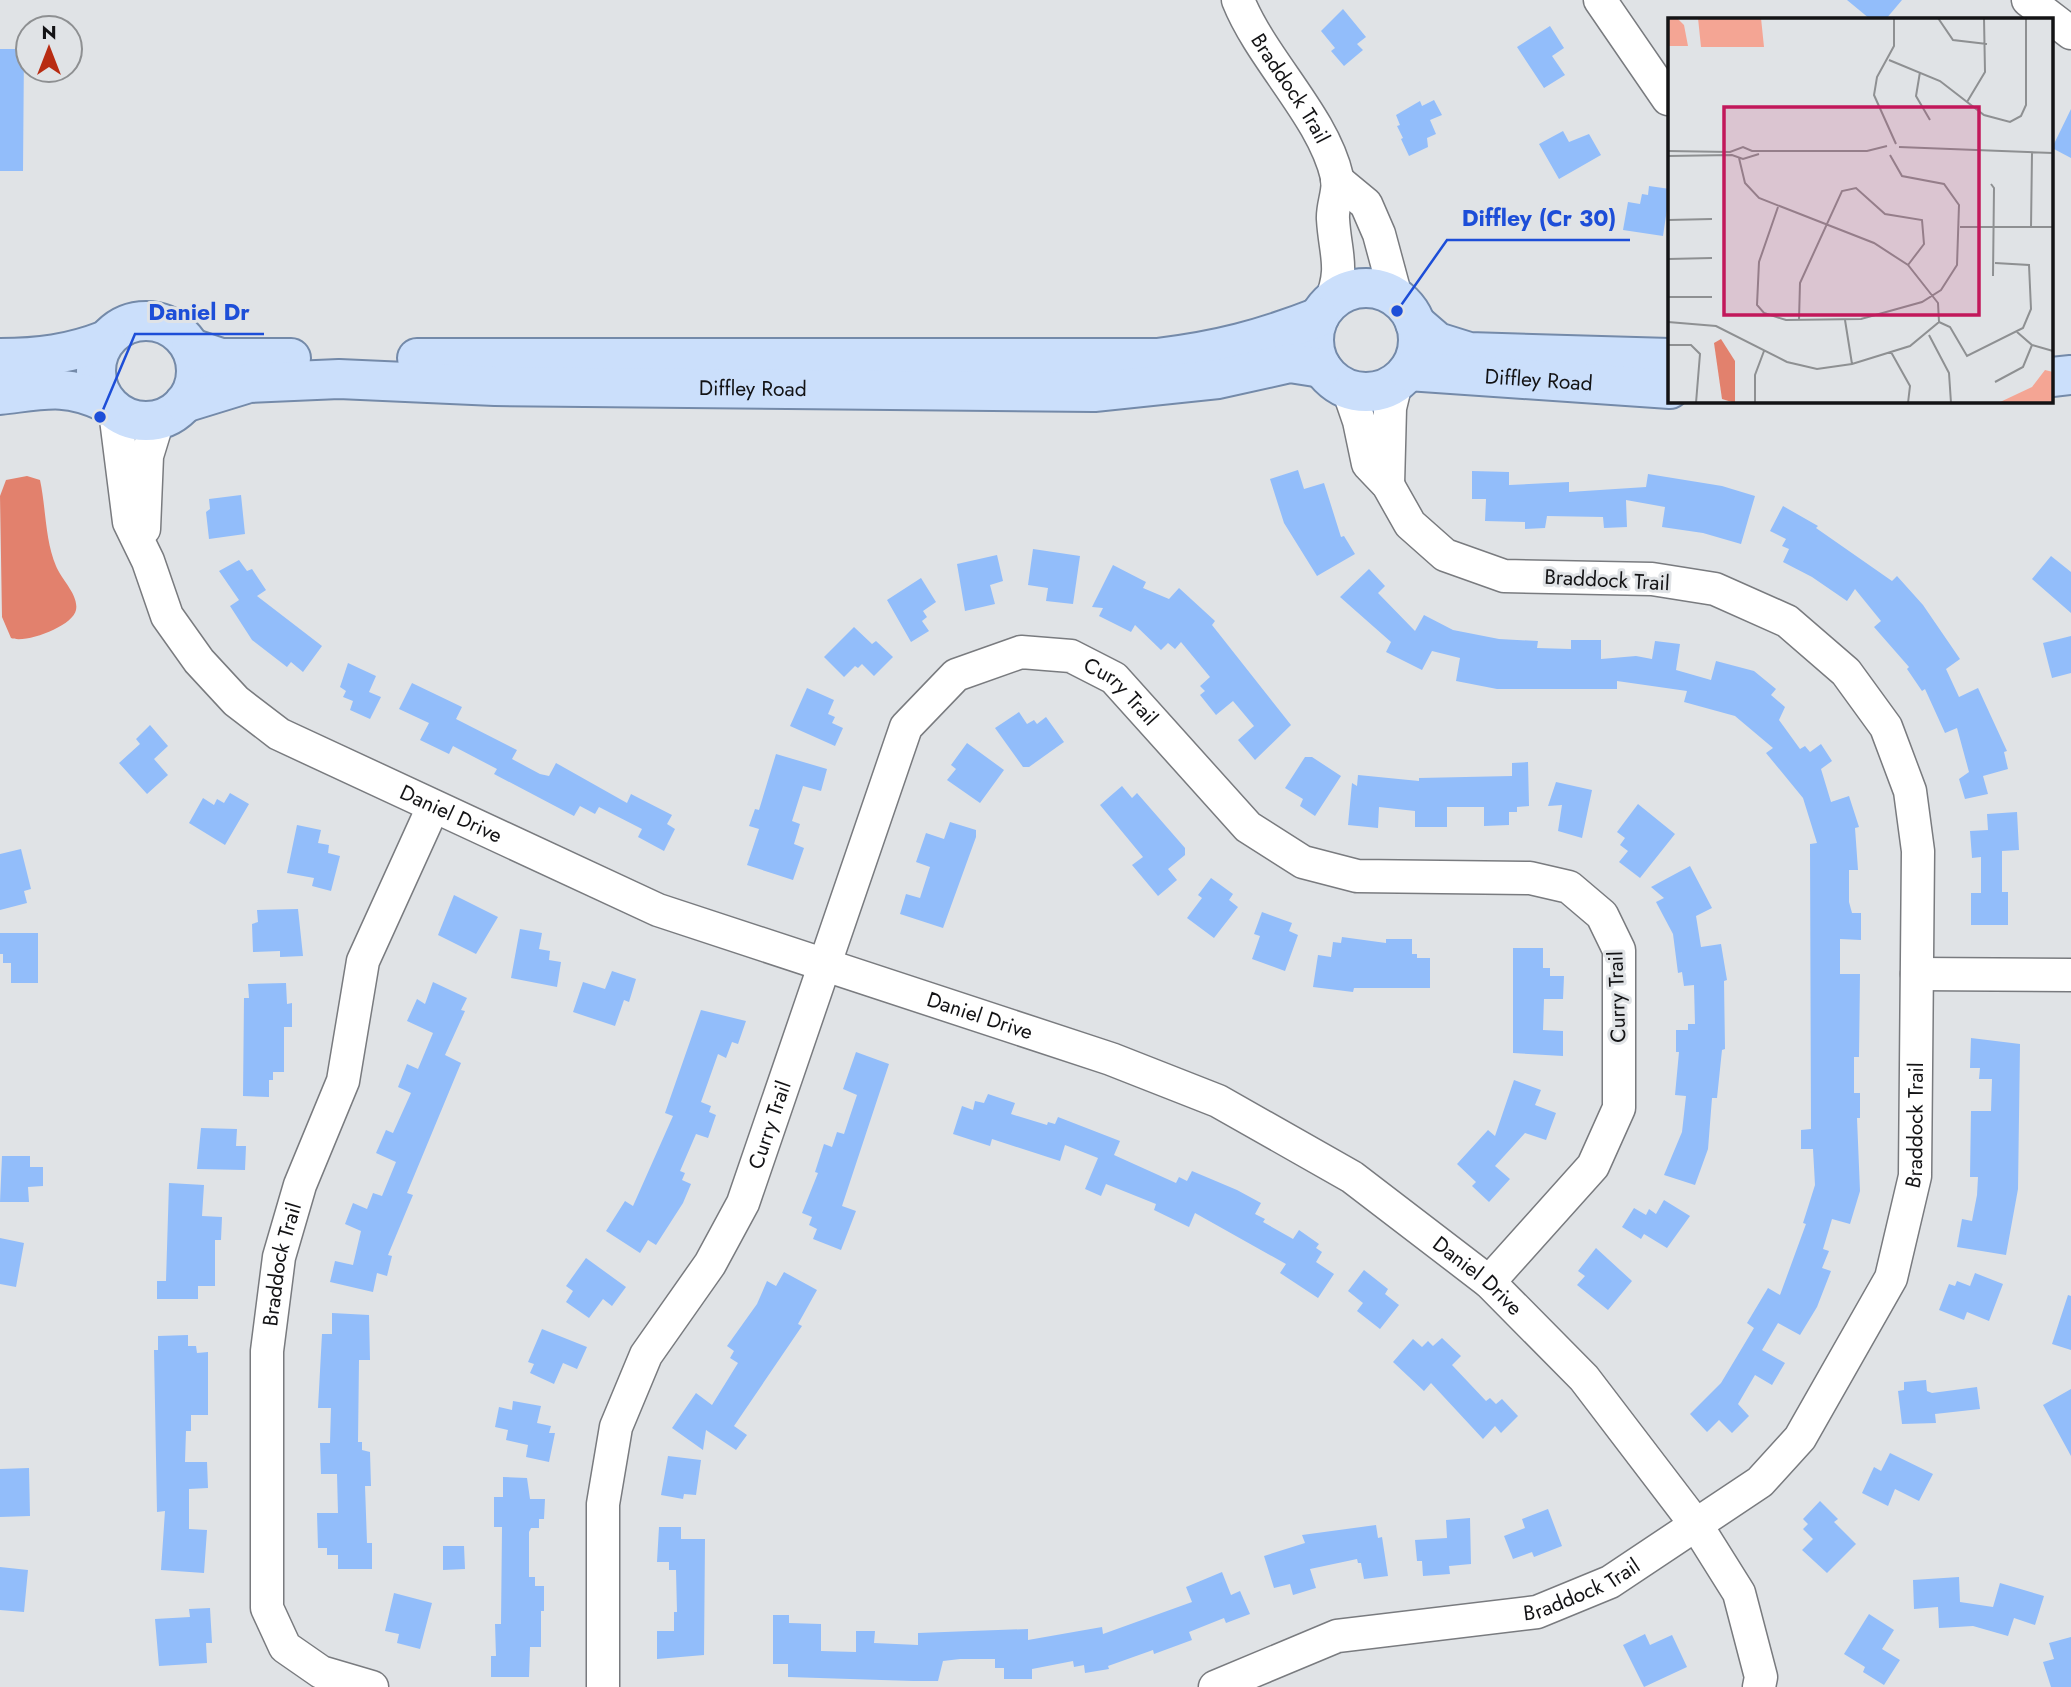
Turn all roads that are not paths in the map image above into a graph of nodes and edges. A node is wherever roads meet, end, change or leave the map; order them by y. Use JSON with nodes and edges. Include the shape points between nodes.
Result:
{"nodes":[{"id":1,"x":1238,"y":0,"type":"edge"},
{"id":2,"x":1600,"y":0,"type":"edge"},
{"id":3,"x":2028,"y":0,"type":"edge"},
{"id":4,"x":2051,"y":18,"type":"edge"},
{"id":5,"x":2054,"y":20,"type":"edge"},
{"id":6,"x":2071,"y":33,"type":"edge"},
{"id":7,"x":1668,"y":99,"type":"dead end"},
{"id":8,"x":1338,"y":180,"type":"junction"},
{"id":9,"x":1324,"y":310,"type":"junction"},
{"id":10,"x":1406,"y":310,"type":"junction"},
{"id":11,"x":106,"y":340,"type":"junction"},
{"id":12,"x":191,"y":348,"type":"junction"},
{"id":13,"x":1668,"y":358,"type":"edge"},
{"id":14,"x":0,"y":359,"type":"edge"},
{"id":15,"x":1402,"y":377,"type":"junction"},
{"id":16,"x":1335,"y":378,"type":"junction"},
{"id":17,"x":1668,"y":389,"type":"edge"},
{"id":18,"x":0,"y":395,"type":"edge"},
{"id":19,"x":110,"y":407,"type":"junction"},
{"id":20,"x":171,"y":411,"type":"junction"},
{"id":21,"x":1388,"y":485,"type":"junction"},
{"id":22,"x":148,"y":561,"type":"junction"},
{"id":23,"x":433,"y":807,"type":"junction"},
{"id":24,"x":824,"y":963,"type":"junction"},
{"id":25,"x":1917,"y":974,"type":"junction"},
{"id":26,"x":2071,"y":975,"type":"edge"},
{"id":27,"x":1489,"y":1282,"type":"junction"},
{"id":28,"x":1697,"y":1525,"type":"junction"},
{"id":29,"x":372,"y":1687,"type":"edge"},
{"id":30,"x":603,"y":1687,"type":"edge"},
{"id":31,"x":1215,"y":1687,"type":"edge"},
{"id":32,"x":1759,"y":1687,"type":"edge"}],
"edges":[{"from":1,"to":8,"type":"street","name":"Braddock Trail","via":[[1248,25],[1327,149]]},
{"from":2,"to":7,"type":"street"},
{"from":3,"to":4,"type":"street"},
{"from":5,"to":6,"type":"street"},
{"from":8,"to":9,"type":"street","name":"Braddock Trail","via":[[1333,218],[1340,258],[1338,282]]},
{"from":8,"to":10,"type":"street","name":"Braddock Trail","via":[[1366,204]]},
{"from":9,"to":10,"type":"main road","via":[[1344,292],[1362,288],[1380,290]]},
{"from":9,"to":12,"type":"main road","name":"Diffley Road","via":[[1270,337],[1215,351],[1157,358],[221,358]]},
{"from":9,"to":16,"type":"main road","via":[[1315,343]]},
{"from":10,"to":13,"type":"main road","name":"Diffley Road","via":[[1437,341],[1469,352]]},
{"from":10,"to":15,"type":"main road","via":[[1418,340],[1415,356]]},
{"from":11,"to":12,"type":"main road","via":[[134,322],[151,321],[181,335]]},
{"from":11,"to":14,"type":"main road","via":[[44,358]]},
{"from":11,"to":19,"type":"main road","via":[[95,371]]},
{"from":12,"to":20,"type":"main road","via":[[196,381]]},
{"from":15,"to":16,"type":"main road","via":[[1381,390],[1364,392]]},
{"from":15,"to":17,"type":"main road","name":"Diffley Road"},
{"from":15,"to":21,"type":"street","via":[[1390,408]]},
{"from":16,"to":20,"type":"main road","name":"Diffley Road","via":[[1290,363],[1218,379],[1094,392],[495,386],[339,379],[249,383]]},
{"from":16,"to":21,"type":"street","name":"Braddock Trail","via":[[1357,413],[1368,464]]},
{"from":18,"to":19,"type":"main road","via":[[62,388],[81,391]]},
{"from":19,"to":20,"type":"main road","via":[[133,420]]},
{"from":19,"to":22,"type":"street","name":"Daniel Drive","via":[[129,522]]},
{"from":20,"to":22,"type":"street","name":"Daniel Drive","via":[[147,456],[144,531]]},
{"from":21,"to":25,"type":"street","name":"Braddock Trail","via":[[1410,524],[1445,555],[1504,576],[1652,579],[1715,589],[1787,621],[1846,672],[1886,727],[1910,791],[1918,850]]},
{"from":22,"to":23,"type":"street","name":"Daniel Drive","via":[[167,616],[199,661],[236,701],[279,734]]},
{"from":23,"to":24,"type":"street","name":"Daniel Drive","via":[[658,910]]},
{"from":23,"to":29,"type":"street","name":"Braddock Trail","via":[[363,961],[343,1082],[300,1185],[279,1257],[267,1351],[267,1608],[285,1647],[321,1672]]},
{"from":24,"to":27,"type":"street","name":"Daniel Drive","via":[[1111,1059],[1218,1101],[1352,1177]]},
{"from":24,"to":27,"type":"street","name":"Curry Trail","via":[[906,727],[956,675],[1021,652],[1071,656],[1114,678],[1248,827],[1303,862],[1357,876],[1530,878],[1569,887],[1602,915],[1619,950],[1619,1108],[1593,1166]]},
{"from":24,"to":30,"type":"street","name":"Curry Trail","via":[[743,1203],[710,1264],[646,1355],[616,1427],[603,1504]]},
{"from":25,"to":26,"type":"street"},
{"from":25,"to":28,"type":"street","name":"Braddock Trail","via":[[1916,1176],[1891,1278],[1800,1438],[1759,1482]]},
{"from":27,"to":28,"type":"street","name":"Daniel Drive","via":[[1584,1378]]},
{"from":28,"to":31,"type":"street","name":"Braddock Trail","via":[[1609,1582],[1537,1612],[1337,1636]]},
{"from":28,"to":32,"type":"street","name":"Daniel Drive","via":[[1739,1593],[1761,1677]]}]}
